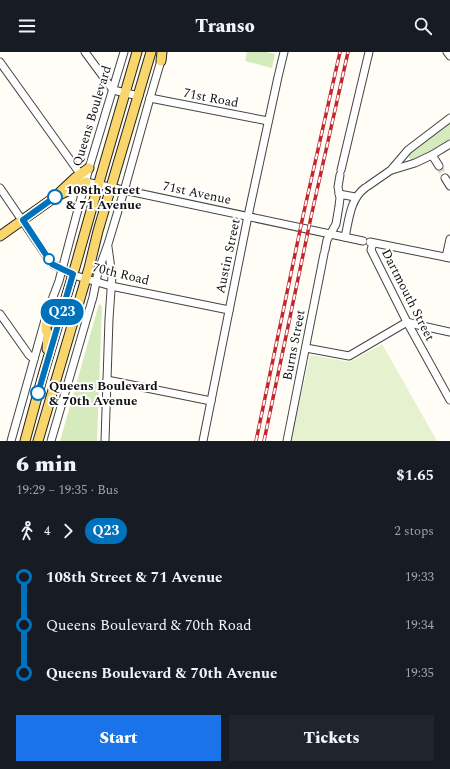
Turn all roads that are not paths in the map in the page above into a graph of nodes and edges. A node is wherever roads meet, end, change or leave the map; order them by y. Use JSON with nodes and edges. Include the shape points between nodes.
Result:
{"nodes":[{"id":1,"x":85,"y":52,"type":"edge"},
{"id":2,"x":124,"y":52,"type":"edge"},
{"id":3,"x":137,"y":52,"type":"edge"},
{"id":4,"x":151,"y":52,"type":"edge"},
{"id":5,"x":284,"y":52,"type":"edge"},
{"id":6,"x":369,"y":52,"type":"edge"},
{"id":7,"x":447,"y":52,"type":"edge"},
{"id":8,"x":162,"y":55,"type":"edge"},
{"id":9,"x":450,"y":56,"type":"edge"},
{"id":10,"x":0,"y":62,"type":"edge"},
{"id":11,"x":113,"y":90,"type":"junction"},
{"id":12,"x":125,"y":93,"type":"junction"},
{"id":13,"x":139,"y":96,"type":"junction"},
{"id":14,"x":150,"y":98,"type":"junction"},
{"id":15,"x":450,"y":118,"type":"edge"},
{"id":16,"x":268,"y":121,"type":"junction"},
{"id":17,"x":450,"y":144,"type":"edge"},
{"id":18,"x":432,"y":155,"type":"junction"},
{"id":19,"x":439,"y":166,"type":"tunnel mouth"},
{"id":20,"x":89,"y":168,"type":"joint"},
{"id":21,"x":391,"y":170,"type":"junction"},
{"id":22,"x":83,"y":178,"type":"junction"},
{"id":23,"x":445,"y":178,"type":"tunnel mouth"},
{"id":24,"x":98,"y":185,"type":"junction"},
{"id":25,"x":450,"y":186,"type":"edge"},
{"id":26,"x":0,"y":188,"type":"edge"},
{"id":27,"x":111,"y":188,"type":"junction"},
{"id":28,"x":124,"y":191,"type":"junction"},
{"id":29,"x":339,"y":194,"type":"junction"},
{"id":30,"x":355,"y":197,"type":"junction"},
{"id":31,"x":248,"y":216,"type":"junction"},
{"id":32,"x":23,"y":220,"type":"junction"},
{"id":33,"x":331,"y":234,"type":"junction"},
{"id":34,"x":0,"y":236,"type":"edge"},
{"id":35,"x":345,"y":237,"type":"junction"},
{"id":36,"x":450,"y":239,"type":"edge"},
{"id":37,"x":373,"y":243,"type":"junction"},
{"id":38,"x":108,"y":244,"type":"junction"},
{"id":39,"x":448,"y":257,"type":"edge"},
{"id":40,"x":62,"y":269,"type":"junction"},
{"id":41,"x":73,"y":274,"type":"junction"},
{"id":42,"x":86,"y":278,"type":"junction"},
{"id":43,"x":96,"y":281,"type":"junction"},
{"id":44,"x":111,"y":286,"type":"junction"},
{"id":45,"x":229,"y":310,"type":"junction"},
{"id":46,"x":48,"y":313,"type":"junction"},
{"id":47,"x":0,"y":314,"type":"edge"},
{"id":48,"x":407,"y":322,"type":"junction"},
{"id":49,"x":450,"y":332,"type":"edge"},
{"id":50,"x":306,"y":348,"type":"junction"},
{"id":51,"x":34,"y":359,"type":"junction"},
{"id":52,"x":45,"y":369,"type":"junction"},
{"id":53,"x":107,"y":380,"type":"junction"},
{"id":54,"x":450,"y":400,"type":"edge"},
{"id":55,"x":211,"y":401,"type":"junction"},
{"id":56,"x":11,"y":441,"type":"edge"},
{"id":57,"x":25,"y":441,"type":"edge"},
{"id":58,"x":38,"y":441,"type":"edge"},
{"id":59,"x":51,"y":441,"type":"edge"},
{"id":60,"x":105,"y":441,"type":"edge"},
{"id":61,"x":203,"y":441,"type":"edge"},
{"id":62,"x":287,"y":441,"type":"edge"}],
"edges":[{"from":1,"to":11,"type":"street"},
{"from":2,"to":11,"type":"street","name":"Queens Boulevard"},
{"from":3,"to":12,"type":"main road","name":"Queens Boulevard"},
{"from":4,"to":13,"type":"main road"},
{"from":5,"to":16,"type":"street","name":"Austin Street"},
{"from":6,"to":29,"type":"street","via":[[340,172]]},
{"from":7,"to":9,"type":"street"},
{"from":8,"to":14,"type":"street"},
{"from":10,"to":22,"type":"street"},
{"from":11,"to":12,"type":"street"},
{"from":11,"to":20,"type":"street","name":"Queens Boulevard"},
{"from":12,"to":13,"type":"street"},
{"from":12,"to":24,"type":"main road","name":"Queens Boulevard"},
{"from":13,"to":27,"type":"main road"},
{"from":14,"to":16,"type":"street","name":"71st Road"},
{"from":14,"to":28,"type":"street"},
{"from":15,"to":21,"type":"street","via":[[408,150]]},
{"from":16,"to":31,"type":"street","name":"Austin Street"},
{"from":17,"to":18,"type":"street"},
{"from":18,"to":19,"type":"street"},
{"from":18,"to":21,"type":"street"},
{"from":20,"to":22,"type":"main road"},
{"from":21,"to":30,"type":"street"},
{"from":22,"to":24,"type":"street","name":"71st Avenue"},
{"from":22,"to":32,"type":"main road"},
{"from":22,"to":40,"type":"street","name":"Queens Boulevard"},
{"from":23,"to":25,"type":"street"},
{"from":24,"to":27,"type":"street","name":"71st Avenue"},
{"from":24,"to":41,"type":"main road","name":"Queens Boulevard"},
{"from":26,"to":32,"type":"street","name":"70th Road"},
{"from":27,"to":28,"type":"street","name":"71st Avenue"},
{"from":27,"to":42,"type":"main road"},
{"from":28,"to":31,"type":"street","name":"71st Avenue"},
{"from":28,"to":38,"type":"street"},
{"from":29,"to":30,"type":"street"},
{"from":29,"to":33,"type":"street","name":"Burns Street","via":[[336,224]]},
{"from":30,"to":35,"type":"street"},
{"from":31,"to":33,"type":"street","name":"71st Avenue"},
{"from":31,"to":45,"type":"street","name":"Austin Street"},
{"from":32,"to":34,"type":"main road"},
{"from":32,"to":40,"type":"street","name":"70th Road","via":[[52,264]]},
{"from":33,"to":35,"type":"street","name":"71st Avenue"},
{"from":33,"to":50,"type":"street","name":"Burns Street","via":[[324,252]]},
{"from":35,"to":37,"type":"street","name":"71st Avenue"},
{"from":36,"to":39,"type":"street"},
{"from":37,"to":39,"type":"street","name":"71st Avenue"},
{"from":37,"to":48,"type":"street","name":"Dartmouth Street","via":[[371,250]]},
{"from":38,"to":43,"type":"street"},
{"from":38,"to":44,"type":"street"},
{"from":40,"to":41,"type":"street","name":"70th Road"},
{"from":40,"to":46,"type":"street","name":"Queens Boulevard"},
{"from":41,"to":42,"type":"street","name":"70th Road"},
{"from":41,"to":52,"type":"main road","name":"Queens Boulevard"},
{"from":42,"to":43,"type":"street","name":"70th Road"},
{"from":42,"to":58,"type":"main road"},
{"from":43,"to":44,"type":"street","name":"70th Road"},
{"from":43,"to":59,"type":"street"},
{"from":44,"to":45,"type":"street","name":"70th Road"},
{"from":44,"to":53,"type":"street"},
{"from":45,"to":55,"type":"street","name":"Austin Street"},
{"from":46,"to":51,"type":"street","name":"Queens Boulevard"},
{"from":46,"to":52,"type":"main road"},
{"from":47,"to":51,"type":"street"},
{"from":48,"to":49,"type":"street"},
{"from":48,"to":50,"type":"street","via":[[349,356]]},
{"from":48,"to":54,"type":"street","name":"Dartmouth Street"},
{"from":50,"to":62,"type":"street","name":"Burns Street"},
{"from":51,"to":56,"type":"street","name":"Queens Boulevard"},
{"from":52,"to":57,"type":"main road","name":"Queens Boulevard"},
{"from":53,"to":55,"type":"street"},
{"from":53,"to":60,"type":"street"},
{"from":55,"to":61,"type":"street","name":"Austin Street"}]}
